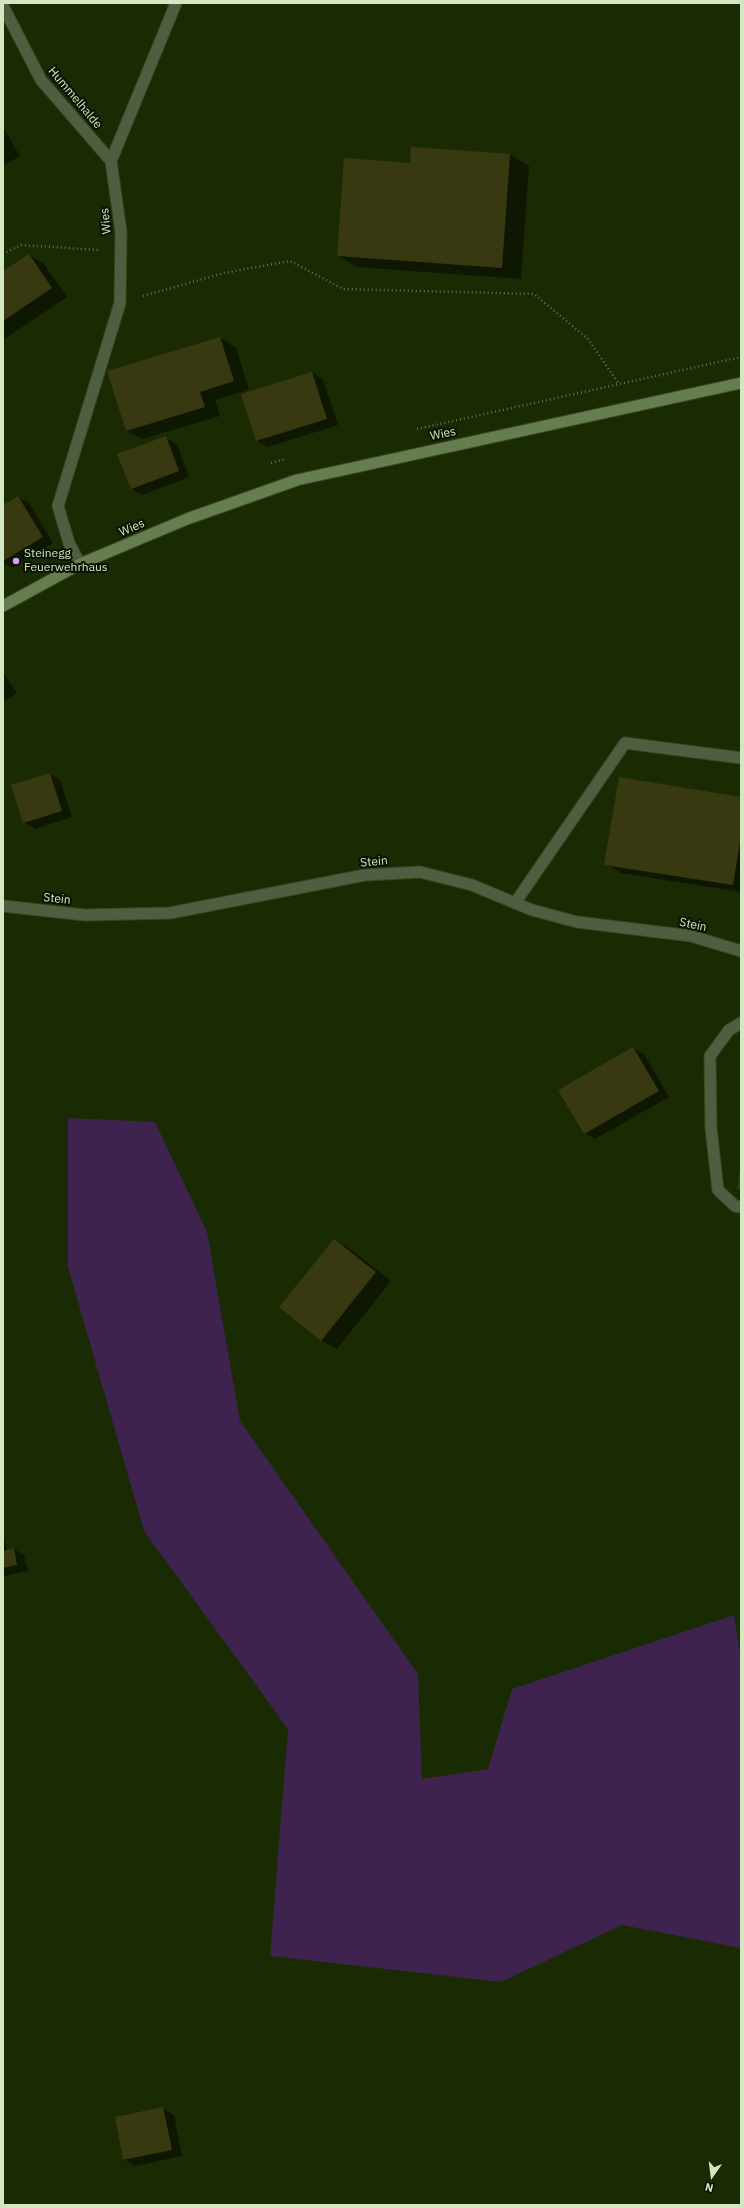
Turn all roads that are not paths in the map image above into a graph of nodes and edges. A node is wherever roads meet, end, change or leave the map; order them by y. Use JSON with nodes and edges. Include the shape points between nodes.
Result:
{"nodes":[{"id":1,"x":176,"y":3,"type":"edge"},
{"id":2,"x":3,"y":6,"type":"edge"},
{"id":3,"x":112,"y":161,"type":"junction"},
{"id":4,"x":741,"y":383,"type":"edge"},
{"id":5,"x":80,"y":564,"type":"junction"},
{"id":6,"x":3,"y":606,"type":"edge"},
{"id":7,"x":741,"y":758,"type":"edge"},
{"id":8,"x":515,"y":903,"type":"junction"},
{"id":9,"x":3,"y":906,"type":"edge"},
{"id":10,"x":741,"y":951,"type":"edge"},
{"id":11,"x":741,"y":1023,"type":"edge"},
{"id":12,"x":741,"y":1207,"type":"edge"}],
"edges":[{"from":1,"to":3,"type":"street"},
{"from":2,"to":3,"type":"street","name":"Hummelhalde","via":[[41,80]]},
{"from":3,"to":5,"type":"street","name":"Wies","via":[[122,232],[120,303],[58,506],[69,543]]},
{"from":4,"to":5,"type":"main road","name":"Wies","via":[[297,480],[187,519]]},
{"from":5,"to":6,"type":"main road"},
{"from":7,"to":8,"type":"street","via":[[624,743]]},
{"from":8,"to":9,"type":"street","name":"Stein","via":[[472,885],[420,872],[365,875],[170,913],[85,915]]},
{"from":8,"to":10,"type":"street","name":"Stein","via":[[577,922],[691,936]]},
{"from":11,"to":12,"type":"street","via":[[729,1030],[710,1056],[711,1128],[718,1190],[735,1206]]}]}
